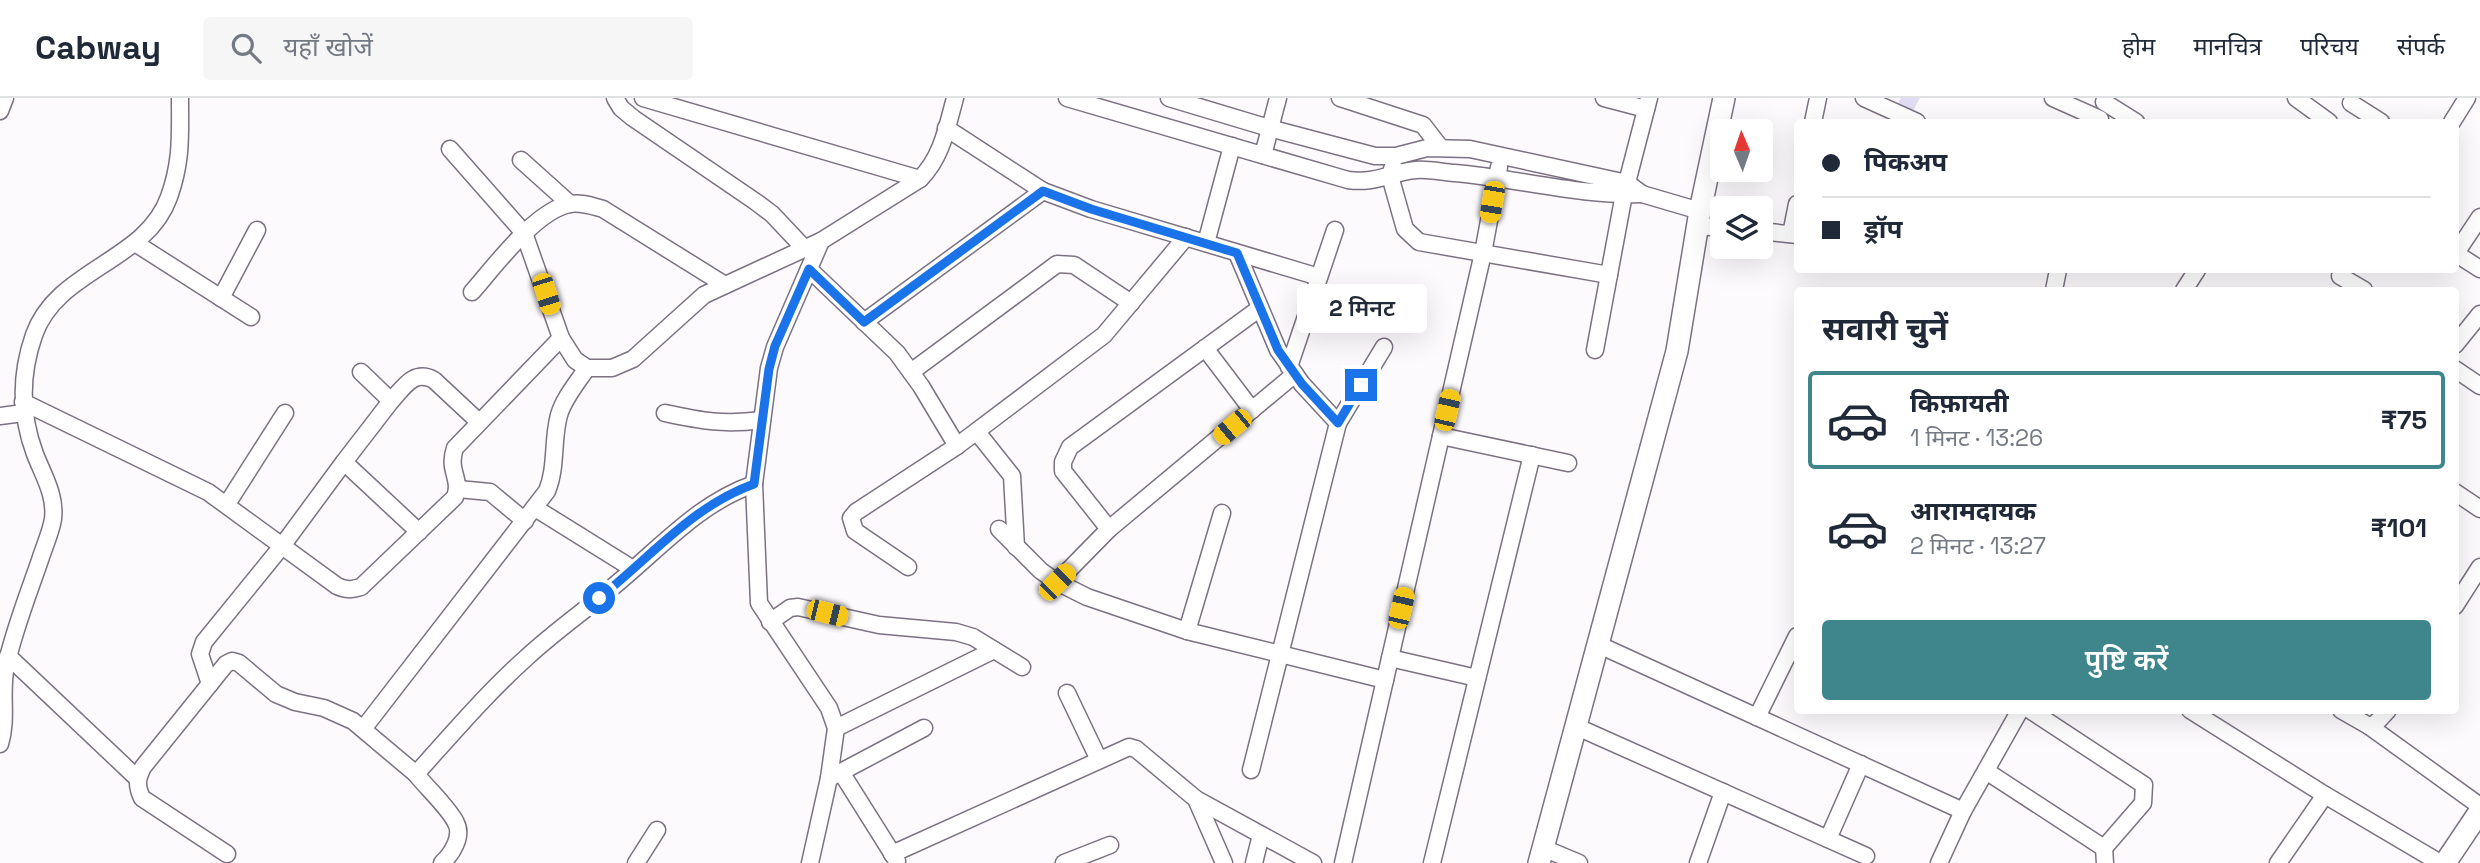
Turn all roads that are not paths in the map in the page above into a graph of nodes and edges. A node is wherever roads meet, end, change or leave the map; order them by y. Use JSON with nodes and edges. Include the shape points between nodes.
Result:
{"nodes":[{"id":1,"x":5,"y":98,"type":"edge"},
{"id":2,"x":180,"y":98,"type":"edge"},
{"id":3,"x":615,"y":98,"type":"edge"},
{"id":4,"x":643,"y":98,"type":"edge"},
{"id":5,"x":955,"y":98,"type":"edge"},
{"id":6,"x":1067,"y":98,"type":"edge"},
{"id":7,"x":1169,"y":98,"type":"edge"},
{"id":8,"x":1278,"y":98,"type":"edge"},
{"id":9,"x":1340,"y":98,"type":"edge"},
{"id":10,"x":1604,"y":98,"type":"edge"},
{"id":11,"x":1724,"y":98,"type":"edge"},
{"id":12,"x":1818,"y":98,"type":"edge"},
{"id":13,"x":1864,"y":98,"type":"edge"},
{"id":14,"x":2053,"y":98,"type":"edge"},
{"id":15,"x":2296,"y":98,"type":"edge"},
{"id":16,"x":2467,"y":98,"type":"edge"},
{"id":17,"x":2104,"y":100,"type":"edge"},
{"id":18,"x":2353,"y":101,"type":"edge"},
{"id":19,"x":1647,"y":104,"type":"edge"},
{"id":20,"x":1387,"y":105,"type":"edge"},
{"id":21,"x":0,"y":111,"type":"edge"},
{"id":22,"x":1814,"y":119,"type":"edge"},
{"id":23,"x":1910,"y":119,"type":"edge"},
{"id":24,"x":2096,"y":119,"type":"edge"},
{"id":25,"x":2100,"y":119,"type":"edge"},
{"id":26,"x":2132,"y":119,"type":"edge"},
{"id":27,"x":2325,"y":119,"type":"edge"},
{"id":28,"x":2341,"y":119,"type":"edge"},
{"id":29,"x":2377,"y":119,"type":"edge"},
{"id":30,"x":2454,"y":119,"type":"edge"},
{"id":31,"x":946,"y":128,"type":"junction"},
{"id":32,"x":1269,"y":128,"type":"junction"},
{"id":33,"x":1232,"y":146,"type":"junction"},
{"id":34,"x":1440,"y":147,"type":"junction"},
{"id":35,"x":450,"y":149,"type":"dead end"},
{"id":36,"x":1263,"y":155,"type":"junction"},
{"id":37,"x":1502,"y":155,"type":"junction"},
{"id":38,"x":1396,"y":156,"type":"junction"},
{"id":39,"x":521,"y":160,"type":"dead end"},
{"id":40,"x":1390,"y":176,"type":"junction"},
{"id":41,"x":1497,"y":176,"type":"junction"},
{"id":42,"x":920,"y":179,"type":"junction"},
{"id":43,"x":1626,"y":189,"type":"junction"},
{"id":44,"x":1043,"y":191,"type":"junction"},
{"id":45,"x":570,"y":204,"type":"junction"},
{"id":46,"x":2480,"y":217,"type":"edge"},
{"id":47,"x":1699,"y":218,"type":"junction"},
{"id":48,"x":1710,"y":223,"type":"edge"},
{"id":49,"x":257,"y":230,"type":"dead end"},
{"id":50,"x":1335,"y":230,"type":"dead end"},
{"id":51,"x":524,"y":233,"type":"junction"},
{"id":52,"x":1773,"y":233,"type":"edge"},
{"id":53,"x":1794,"y":234,"type":"edge"},
{"id":54,"x":1185,"y":237,"type":"junction"},
{"id":55,"x":821,"y":241,"type":"junction"},
{"id":56,"x":135,"y":243,"type":"junction"},
{"id":57,"x":1206,"y":243,"type":"junction"},
{"id":58,"x":2459,"y":248,"type":"edge"},
{"id":59,"x":805,"y":249,"type":"junction"},
{"id":60,"x":1237,"y":253,"type":"junction"},
{"id":61,"x":1483,"y":253,"type":"junction"},
{"id":62,"x":2459,"y":255,"type":"edge"},
{"id":63,"x":809,"y":269,"type":"junction"},
{"id":64,"x":2480,"y":269,"type":"edge"},
{"id":65,"x":2342,"y":273,"type":"edge"},
{"id":66,"x":1609,"y":275,"type":"junction"},
{"id":67,"x":1319,"y":277,"type":"junction"},
{"id":68,"x":724,"y":285,"type":"junction"},
{"id":69,"x":2360,"y":287,"type":"edge"},
{"id":70,"x":471,"y":292,"type":"dead end"},
{"id":71,"x":220,"y":298,"type":"junction"},
{"id":72,"x":1131,"y":303,"type":"junction"},
{"id":73,"x":1260,"y":308,"type":"junction"},
{"id":74,"x":2480,"y":314,"type":"edge"},
{"id":75,"x":251,"y":317,"type":"dead end"},
{"id":76,"x":864,"y":322,"type":"junction"},
{"id":77,"x":561,"y":338,"type":"junction"},
{"id":78,"x":2459,"y":340,"type":"edge"},
{"id":79,"x":1384,"y":347,"type":"dead end"},
{"id":80,"x":1205,"y":348,"type":"junction"},
{"id":81,"x":1595,"y":350,"type":"dead end"},
{"id":82,"x":587,"y":368,"type":"junction"},
{"id":83,"x":1292,"y":370,"type":"junction"},
{"id":84,"x":361,"y":372,"type":"dead end"},
{"id":85,"x":911,"y":372,"type":"junction"},
{"id":86,"x":2459,"y":372,"type":"edge"},
{"id":87,"x":2480,"y":386,"type":"edge"},
{"id":88,"x":391,"y":401,"type":"junction"},
{"id":89,"x":23,"y":408,"type":"junction"},
{"id":90,"x":1252,"y":410,"type":"junction"},
{"id":91,"x":285,"y":414,"type":"dead end"},
{"id":92,"x":665,"y":414,"type":"dead end"},
{"id":93,"x":0,"y":416,"type":"edge"},
{"id":94,"x":762,"y":420,"type":"junction"},
{"id":95,"x":479,"y":422,"type":"junction"},
{"id":96,"x":1338,"y":423,"type":"junction"},
{"id":97,"x":976,"y":432,"type":"junction"},
{"id":98,"x":1441,"y":436,"type":"junction"},
{"id":99,"x":957,"y":446,"type":"junction"},
{"id":100,"x":1532,"y":455,"type":"junction"},
{"id":101,"x":344,"y":461,"type":"junction"},
{"id":102,"x":1568,"y":463,"type":"dead end"},
{"id":103,"x":754,"y":484,"type":"junction"},
{"id":104,"x":458,"y":489,"type":"junction"},
{"id":105,"x":2459,"y":495,"type":"edge"},
{"id":106,"x":227,"y":504,"type":"junction"},
{"id":107,"x":2480,"y":509,"type":"edge"},
{"id":108,"x":1222,"y":513,"type":"dead end"},
{"id":109,"x":530,"y":514,"type":"junction"},
{"id":110,"x":1109,"y":529,"type":"junction"},
{"id":111,"x":999,"y":530,"type":"dead end"},
{"id":112,"x":419,"y":532,"type":"junction"},
{"id":113,"x":282,"y":546,"type":"junction"},
{"id":114,"x":1016,"y":547,"type":"junction"},
{"id":115,"x":908,"y":567,"type":"dead end"},
{"id":116,"x":2480,"y":567,"type":"edge"},
{"id":117,"x":633,"y":569,"type":"junction"},
{"id":118,"x":1057,"y":582,"type":"junction"},
{"id":119,"x":2459,"y":600,"type":"edge"},
{"id":120,"x":770,"y":622,"type":"junction"},
{"id":121,"x":1186,"y":631,"type":"junction"},
{"id":122,"x":1794,"y":641,"type":"edge"},
{"id":123,"x":1597,"y":643,"type":"junction"},
{"id":124,"x":994,"y":650,"type":"junction"},
{"id":125,"x":1280,"y":655,"type":"junction"},
{"id":126,"x":8,"y":656,"type":"junction"},
{"id":127,"x":1390,"y":658,"type":"junction"},
{"id":128,"x":1022,"y":667,"type":"dead end"},
{"id":129,"x":1477,"y":678,"type":"junction"},
{"id":130,"x":1385,"y":680,"type":"junction"},
{"id":131,"x":210,"y":684,"type":"junction"},
{"id":132,"x":1067,"y":693,"type":"dead end"},
{"id":133,"x":2016,"y":714,"type":"edge"},
{"id":134,"x":2020,"y":714,"type":"edge"},
{"id":135,"x":2196,"y":714,"type":"edge"},
{"id":136,"x":2348,"y":714,"type":"edge"},
{"id":137,"x":2386,"y":714,"type":"edge"},
{"id":138,"x":1757,"y":717,"type":"junction"},
{"id":139,"x":1575,"y":726,"type":"junction"},
{"id":140,"x":2369,"y":726,"type":"junction"},
{"id":141,"x":836,"y":728,"type":"junction"},
{"id":142,"x":924,"y":728,"type":"dead end"},
{"id":143,"x":363,"y":729,"type":"junction"},
{"id":144,"x":0,"y":744,"type":"edge"},
{"id":145,"x":1099,"y":760,"type":"junction"},
{"id":146,"x":1861,"y":764,"type":"junction"},
{"id":147,"x":1251,"y":770,"type":"dead end"},
{"id":148,"x":1986,"y":771,"type":"junction"},
{"id":149,"x":416,"y":774,"type":"junction"},
{"id":150,"x":835,"y":775,"type":"junction"},
{"id":151,"x":137,"y":778,"type":"junction"},
{"id":152,"x":1723,"y":792,"type":"junction"},
{"id":153,"x":2325,"y":795,"type":"junction"},
{"id":154,"x":1196,"y":799,"type":"junction"},
{"id":155,"x":2480,"y":806,"type":"edge"},
{"id":156,"x":1963,"y":811,"type":"junction"},
{"id":157,"x":2480,"y":811,"type":"edge"},
{"id":158,"x":657,"y":830,"type":"dead end"},
{"id":159,"x":1261,"y":835,"type":"junction"},
{"id":160,"x":1828,"y":839,"type":"junction"},
{"id":161,"x":1110,"y":845,"type":"dead end"},
{"id":162,"x":227,"y":854,"type":"dead end"},
{"id":163,"x":1541,"y":855,"type":"edge"},
{"id":164,"x":2104,"y":855,"type":"edge"},
{"id":165,"x":1866,"y":856,"type":"dead end"},
{"id":166,"x":895,"y":858,"type":"edge"},
{"id":167,"x":442,"y":863,"type":"edge"},
{"id":168,"x":636,"y":863,"type":"edge"},
{"id":169,"x":810,"y":863,"type":"edge"},
{"id":170,"x":1064,"y":863,"type":"edge"},
{"id":171,"x":1224,"y":863,"type":"edge"},
{"id":172,"x":1254,"y":863,"type":"edge"},
{"id":173,"x":1313,"y":863,"type":"edge"},
{"id":174,"x":1343,"y":863,"type":"edge"},
{"id":175,"x":1432,"y":863,"type":"edge"},
{"id":176,"x":1579,"y":863,"type":"edge"},
{"id":177,"x":1698,"y":863,"type":"edge"},
{"id":178,"x":1939,"y":863,"type":"edge"},
{"id":179,"x":2278,"y":863,"type":"edge"},
{"id":180,"x":2443,"y":863,"type":"edge"}],
"edges":[{"from":1,"to":21,"type":"street"},
{"from":2,"to":56,"type":"street","via":[[182,139],[169,199]]},
{"from":3,"to":59,"type":"street","via":[[633,118],[772,214]]},
{"from":4,"to":42,"type":"street"},
{"from":5,"to":31,"type":"street"},
{"from":6,"to":33,"type":"street"},
{"from":7,"to":32,"type":"street"},
{"from":8,"to":32,"type":"street"},
{"from":9,"to":20,"type":"street"},
{"from":10,"to":19,"type":"street"},
{"from":11,"to":47,"type":"street"},
{"from":12,"to":22,"type":"street"},
{"from":13,"to":23,"type":"street"},
{"from":14,"to":24,"type":"street"},
{"from":15,"to":27,"type":"street"},
{"from":16,"to":30,"type":"street"},
{"from":17,"to":25,"type":"street"},
{"from":17,"to":26,"type":"street"},
{"from":18,"to":28,"type":"street"},
{"from":18,"to":29,"type":"street"},
{"from":19,"to":43,"type":"street"},
{"from":20,"to":34,"type":"street","via":[[1423,125]]},
{"from":31,"to":42,"type":"street","via":[[932,167]]},
{"from":31,"to":44,"type":"street"},
{"from":32,"to":36,"type":"street"},
{"from":32,"to":38,"type":"street","via":[[1375,156]]},
{"from":33,"to":36,"type":"street"},
{"from":33,"to":57,"type":"street"},
{"from":34,"to":37,"type":"street"},
{"from":34,"to":38,"type":"street"},
{"from":35,"to":51,"type":"street"},
{"from":36,"to":40,"type":"street","via":[[1364,182]]},
{"from":37,"to":41,"type":"street"},
{"from":37,"to":43,"type":"street"},
{"from":38,"to":40,"type":"street"},
{"from":39,"to":45,"type":"street"},
{"from":40,"to":41,"type":"street","via":[[1416,170]]},
{"from":40,"to":61,"type":"street","via":[[1405,229],[1412,237]]},
{"from":41,"to":43,"type":"street"},
{"from":41,"to":61,"type":"street"},
{"from":42,"to":55,"type":"street"},
{"from":43,"to":47,"type":"street","via":[[1671,203]]},
{"from":43,"to":66,"type":"street"},
{"from":44,"to":54,"type":"street"},
{"from":44,"to":76,"type":"street"},
{"from":45,"to":51,"type":"street"},
{"from":45,"to":68,"type":"street","via":[[603,209]]},
{"from":46,"to":58,"type":"street"},
{"from":47,"to":48,"type":"street"},
{"from":47,"to":123,"type":"street","via":[[1677,351]]},
{"from":49,"to":71,"type":"street"},
{"from":50,"to":67,"type":"street"},
{"from":51,"to":70,"type":"street"},
{"from":51,"to":77,"type":"street"},
{"from":52,"to":53,"type":"street"},
{"from":54,"to":57,"type":"street"},
{"from":54,"to":72,"type":"street"},
{"from":55,"to":59,"type":"street"},
{"from":55,"to":63,"type":"street"},
{"from":56,"to":71,"type":"street"},
{"from":56,"to":89,"type":"street","via":[[78,280],[46,311],[29,349]]},
{"from":57,"to":60,"type":"street"},
{"from":59,"to":68,"type":"street"},
{"from":60,"to":67,"type":"street"},
{"from":60,"to":73,"type":"street"},
{"from":61,"to":66,"type":"street"},
{"from":61,"to":98,"type":"street"},
{"from":62,"to":64,"type":"street"},
{"from":63,"to":76,"type":"street"},
{"from":63,"to":94,"type":"street","via":[[775,346]]},
{"from":65,"to":69,"type":"street"},
{"from":66,"to":81,"type":"street"},
{"from":67,"to":83,"type":"street"},
{"from":68,"to":82,"type":"street","via":[[693,303],[633,359],[612,368]]},
{"from":71,"to":75,"type":"street"},
{"from":72,"to":85,"type":"street","via":[[1074,265],[1057,264]]},
{"from":72,"to":97,"type":"street","via":[[1090,348]]},
{"from":73,"to":80,"type":"street"},
{"from":73,"to":83,"type":"street"},
{"from":74,"to":78,"type":"street"},
{"from":76,"to":85,"type":"street"},
{"from":77,"to":82,"type":"street","via":[[575,360]]},
{"from":77,"to":95,"type":"street"},
{"from":79,"to":96,"type":"street"},
{"from":80,"to":90,"type":"street"},
{"from":80,"to":110,"type":"street","via":[[1065,455],[1063,471]]},
{"from":82,"to":109,"type":"street","via":[[560,413],[552,479]]},
{"from":83,"to":90,"type":"street"},
{"from":83,"to":96,"type":"street"},
{"from":84,"to":88,"type":"street"},
{"from":85,"to":99,"type":"street"},
{"from":86,"to":87,"type":"street"},
{"from":88,"to":95,"type":"street","via":[[412,378],[427,376]]},
{"from":88,"to":101,"type":"street"},
{"from":89,"to":93,"type":"street"},
{"from":89,"to":106,"type":"street","via":[[193,483]]},
{"from":89,"to":126,"type":"street","via":[[50,490],[53,521]]},
{"from":90,"to":110,"type":"street"},
{"from":91,"to":106,"type":"street"},
{"from":92,"to":94,"type":"street","via":[[709,423]]},
{"from":94,"to":103,"type":"street"},
{"from":95,"to":104,"type":"street","via":[[455,448],[451,467]]},
{"from":96,"to":125,"type":"street"},
{"from":97,"to":99,"type":"street"},
{"from":97,"to":114,"type":"street","via":[[1012,476]]},
{"from":98,"to":100,"type":"street"},
{"from":98,"to":127,"type":"street"},
{"from":99,"to":115,"type":"street","via":[[851,518],[855,531]]},
{"from":100,"to":102,"type":"street"},
{"from":100,"to":129,"type":"street"},
{"from":101,"to":112,"type":"street"},
{"from":101,"to":113,"type":"street"},
{"from":103,"to":117,"type":"street","via":[[706,506]]},
{"from":103,"to":120,"type":"street","via":[[757,593]]},
{"from":104,"to":109,"type":"street","via":[[490,492]]},
{"from":104,"to":112,"type":"street"},
{"from":105,"to":107,"type":"street"},
{"from":106,"to":113,"type":"street"},
{"from":108,"to":121,"type":"street"},
{"from":109,"to":117,"type":"street"},
{"from":109,"to":143,"type":"street"},
{"from":110,"to":118,"type":"street"},
{"from":111,"to":114,"type":"street"},
{"from":112,"to":113,"type":"street","via":[[361,587],[352,590],[337,586]]},
{"from":113,"to":131,"type":"street","via":[[204,642],[200,654]]},
{"from":114,"to":118,"type":"street"},
{"from":116,"to":119,"type":"street"},
{"from":117,"to":149,"type":"street","via":[[524,659]]},
{"from":118,"to":121,"type":"street"},
{"from":120,"to":124,"type":"street","via":[[790,608],[807,607],[879,625],[956,632]]},
{"from":120,"to":141,"type":"street","via":[[829,708]]},
{"from":121,"to":125,"type":"street"},
{"from":122,"to":138,"type":"street"},
{"from":123,"to":138,"type":"street"},
{"from":123,"to":139,"type":"street"},
{"from":124,"to":128,"type":"street"},
{"from":124,"to":141,"type":"street"},
{"from":125,"to":130,"type":"street"},
{"from":125,"to":147,"type":"street"},
{"from":126,"to":144,"type":"street"},
{"from":126,"to":151,"type":"street"},
{"from":127,"to":129,"type":"street"},
{"from":127,"to":130,"type":"street"},
{"from":129,"to":175,"type":"street"},
{"from":130,"to":174,"type":"street"},
{"from":131,"to":143,"type":"street","via":[[226,664],[239,663],[276,694],[339,713]]},
{"from":131,"to":151,"type":"street"},
{"from":132,"to":145,"type":"street"},
{"from":133,"to":148,"type":"street"},
{"from":134,"to":164,"type":"street","via":[[2144,785],[2143,803]]},
{"from":135,"to":153,"type":"street"},
{"from":136,"to":140,"type":"street"},
{"from":137,"to":140,"type":"street"},
{"from":138,"to":146,"type":"street"},
{"from":139,"to":152,"type":"street"},
{"from":139,"to":163,"type":"street"},
{"from":140,"to":155,"type":"street"},
{"from":141,"to":150,"type":"street"},
{"from":142,"to":150,"type":"street"},
{"from":143,"to":149,"type":"street"},
{"from":145,"to":154,"type":"street","via":[[1129,747],[1136,749]]},
{"from":145,"to":166,"type":"street"},
{"from":146,"to":156,"type":"street"},
{"from":146,"to":160,"type":"street"},
{"from":148,"to":156,"type":"street"},
{"from":148,"to":164,"type":"street"},
{"from":149,"to":167,"type":"street","via":[[457,823],[455,845]]},
{"from":150,"to":166,"type":"street"},
{"from":150,"to":169,"type":"street"},
{"from":151,"to":162,"type":"street","via":[[142,797]]},
{"from":152,"to":160,"type":"street"},
{"from":152,"to":177,"type":"street"},
{"from":153,"to":179,"type":"street"},
{"from":153,"to":180,"type":"street"},
{"from":154,"to":159,"type":"street"},
{"from":154,"to":171,"type":"street"},
{"from":156,"to":178,"type":"street"},
{"from":157,"to":180,"type":"street"},
{"from":158,"to":168,"type":"street"},
{"from":159,"to":172,"type":"street"},
{"from":159,"to":173,"type":"street"},
{"from":160,"to":165,"type":"street"},
{"from":161,"to":170,"type":"street"},
{"from":163,"to":176,"type":"street"}]}
